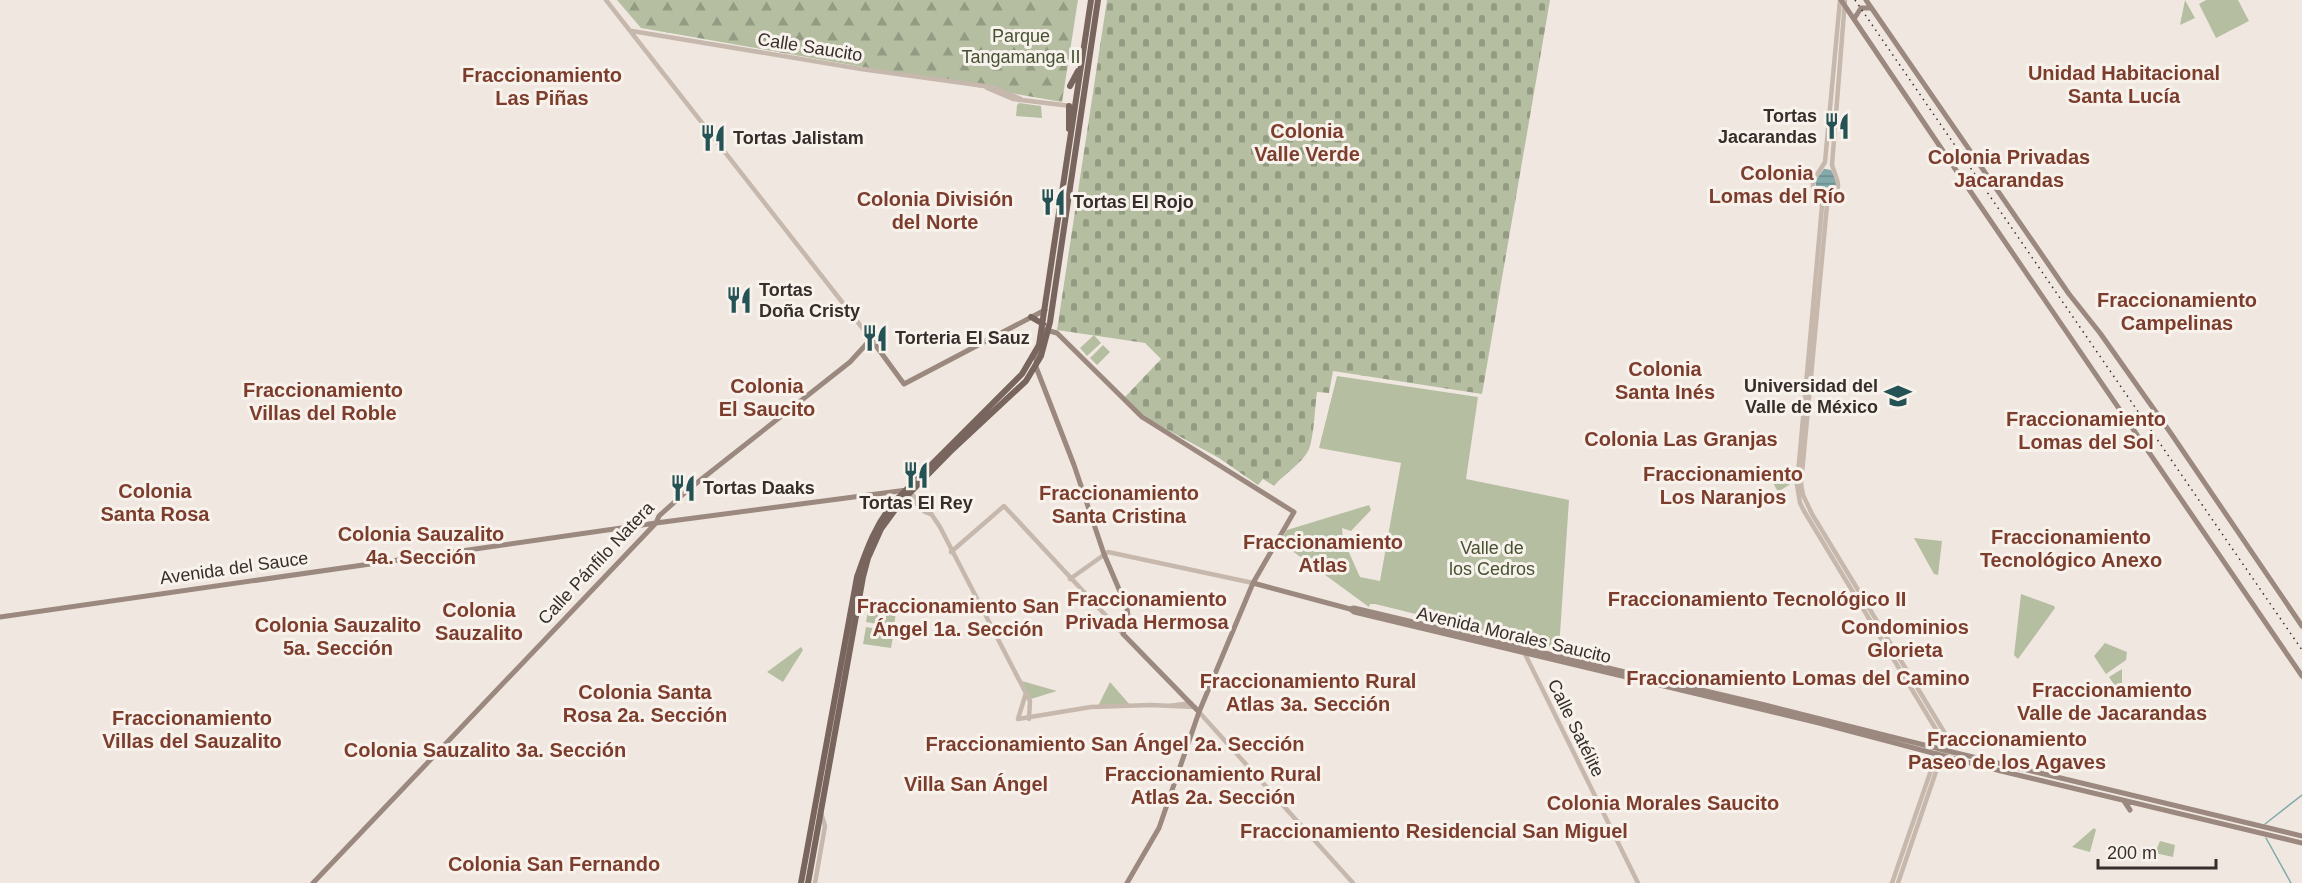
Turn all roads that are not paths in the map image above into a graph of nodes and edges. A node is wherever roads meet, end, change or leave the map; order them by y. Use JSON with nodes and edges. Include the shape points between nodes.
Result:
{"nodes":[{"id":1,"x":606,"y":0,"type":"edge"},
{"id":2,"x":1091,"y":0,"type":"edge"},
{"id":3,"x":1098,"y":0,"type":"edge"},
{"id":4,"x":1865,"y":0,"type":"edge"},
{"id":5,"x":1843,"y":1,"type":"edge"},
{"id":6,"x":1871,"y":8,"type":"junction"},
{"id":7,"x":1854,"y":19,"type":"junction"},
{"id":8,"x":630,"y":30,"type":"junction"},
{"id":9,"x":645,"y":33,"type":"junction"},
{"id":10,"x":640,"y":42,"type":"junction"},
{"id":11,"x":1081,"y":65,"type":"junction"},
{"id":12,"x":1088,"y":77,"type":"junction"},
{"id":13,"x":1070,"y":86,"type":"dead end"},
{"id":14,"x":1072,"y":106,"type":"junction"},
{"id":15,"x":1824,"y":166,"type":"junction"},
{"id":16,"x":1833,"y":170,"type":"junction"},
{"id":17,"x":1061,"y":198,"type":"junction"},
{"id":18,"x":1069,"y":199,"type":"junction"},
{"id":19,"x":1821,"y":201,"type":"junction"},
{"id":20,"x":1829,"y":201,"type":"junction"},
{"id":21,"x":1052,"y":308,"type":"junction"},
{"id":22,"x":1045,"y":310,"type":"junction"},
{"id":23,"x":1031,"y":317,"type":"junction"},
{"id":24,"x":1044,"y":328,"type":"junction"},
{"id":25,"x":871,"y":339,"type":"junction"},
{"id":26,"x":1037,"y":350,"type":"junction"},
{"id":27,"x":1036,"y":367,"type":"junction"},
{"id":28,"x":905,"y":492,"type":"junction"},
{"id":29,"x":656,"y":523,"type":"junction"},
{"id":30,"x":951,"y":552,"type":"junction"},
{"id":31,"x":1104,"y":554,"type":"junction"},
{"id":32,"x":1070,"y":579,"type":"junction"},
{"id":33,"x":1253,"y":583,"type":"junction"},
{"id":34,"x":0,"y":617,"type":"edge"},
{"id":35,"x":2302,"y":626,"type":"edge"},
{"id":36,"x":850,"y":633,"type":"junction"},
{"id":37,"x":1123,"y":634,"type":"junction"},
{"id":38,"x":1526,"y":651,"type":"junction"},
{"id":39,"x":2302,"y":676,"type":"edge"},
{"id":40,"x":1026,"y":693,"type":"junction"},
{"id":41,"x":1930,"y":706,"type":"junction"},
{"id":42,"x":1195,"y":708,"type":"junction"},
{"id":43,"x":1924,"y":710,"type":"junction"},
{"id":44,"x":1029,"y":719,"type":"junction"},
{"id":45,"x":1943,"y":752,"type":"junction"},
{"id":46,"x":2123,"y":800,"type":"junction"},
{"id":47,"x":2130,"y":810,"type":"dead end"},
{"id":48,"x":821,"y":813,"type":"junction"},
{"id":49,"x":2302,"y":836,"type":"edge"},
{"id":50,"x":2302,"y":843,"type":"edge"},
{"id":51,"x":314,"y":883,"type":"edge"},
{"id":52,"x":801,"y":883,"type":"edge"},
{"id":53,"x":808,"y":883,"type":"edge"},
{"id":54,"x":815,"y":883,"type":"edge"},
{"id":55,"x":1127,"y":883,"type":"edge"},
{"id":56,"x":1353,"y":883,"type":"edge"},
{"id":57,"x":1638,"y":883,"type":"edge"},
{"id":58,"x":1892,"y":883,"type":"edge"},
{"id":59,"x":1898,"y":883,"type":"edge"}],
"edges":[{"from":1,"to":8,"type":"street"},
{"from":2,"to":11,"type":"main road"},
{"from":3,"to":12,"type":"main road"},
{"from":4,"to":6,"type":"main road"},
{"from":5,"to":7,"type":"main road"},
{"from":5,"to":15,"type":"street"},
{"from":5,"to":16,"type":"street"},
{"from":6,"to":7,"type":"main road","via":[[1861,8]]},
{"from":6,"to":35,"type":"main road"},
{"from":7,"to":39,"type":"main road"},
{"from":8,"to":9,"type":"street","name":"Calle Saucito"},
{"from":8,"to":10,"type":"street"},
{"from":9,"to":10,"type":"street"},
{"from":9,"to":14,"type":"street","name":"Calle Saucito","via":[[992,87],[1021,99]]},
{"from":10,"to":25,"type":"street"},
{"from":11,"to":13,"type":"main road"},
{"from":11,"to":14,"type":"main road"},
{"from":12,"to":14,"type":"main road","via":[[1082,102]]},
{"from":12,"to":18,"type":"main road"},
{"from":14,"to":17,"type":"main road"},
{"from":15,"to":16,"type":"street"},
{"from":15,"to":19,"type":"street","via":[[1813,181]]},
{"from":16,"to":20,"type":"street","via":[[1839,183]]},
{"from":17,"to":18,"type":"main road"},
{"from":17,"to":22,"type":"main road"},
{"from":18,"to":21,"type":"main road"},
{"from":19,"to":20,"type":"street"},
{"from":19,"to":43,"type":"street","via":[[1797,477],[1800,503]]},
{"from":20,"to":41,"type":"street","via":[[1803,495]]},
{"from":21,"to":22,"type":"main road"},
{"from":21,"to":24,"type":"main road"},
{"from":22,"to":23,"type":"main road"},
{"from":22,"to":24,"type":"main road"},
{"from":23,"to":24,"type":"main road"},
{"from":23,"to":25,"type":"main road","via":[[904,384]]},
{"from":24,"to":26,"type":"main road"},
{"from":24,"to":27,"type":"main road"},
{"from":24,"to":33,"type":"main road","via":[[1057,333],[1142,417],[1294,512]]},
{"from":25,"to":29,"type":"main road","name":"Calle Pánfilo Natera","via":[[850,362],[689,489]]},
{"from":26,"to":27,"type":"main road"},
{"from":26,"to":28,"type":"main road","via":[[1022,374]]},
{"from":27,"to":28,"type":"main road","via":[[1026,381]]},
{"from":27,"to":31,"type":"main road"},
{"from":28,"to":29,"type":"main road","name":"Avenida del Sauce"},
{"from":28,"to":30,"type":"street","via":[[928,509]]},
{"from":28,"to":36,"type":"main road","via":[[884,514],[869,543],[857,577]]},
{"from":29,"to":34,"type":"main road","name":"Avenida del Sauce"},
{"from":29,"to":51,"type":"main road","name":"Calle Pánfilo Natera"},
{"from":30,"to":32,"type":"street","via":[[1004,506]]},
{"from":30,"to":40,"type":"street"},
{"from":31,"to":32,"type":"street"},
{"from":31,"to":33,"type":"street","name":"Avenida Morales Saucito"},
{"from":31,"to":37,"type":"main road","via":[[1127,608]]},
{"from":32,"to":37,"type":"street"},
{"from":33,"to":38,"type":"main road","name":"Avenida Morales Saucito","via":[[1353,612]]},
{"from":33,"to":42,"type":"main road"},
{"from":36,"to":48,"type":"main road"},
{"from":36,"to":52,"type":"main road"},
{"from":37,"to":42,"type":"main road"},
{"from":38,"to":45,"type":"main road","name":"Avenida Morales Saucito","via":[[1686,693]]},
{"from":38,"to":57,"type":"street","name":"Calle Satélite"},
{"from":40,"to":44,"type":"street","via":[[1030,701]]},
{"from":40,"to":44,"type":"street","via":[[1018,719]]},
{"from":41,"to":43,"type":"street"},
{"from":41,"to":45,"type":"street","via":[[1949,740]]},
{"from":42,"to":44,"type":"street","via":[[1091,707]]},
{"from":42,"to":55,"type":"main road","via":[[1159,828]]},
{"from":42,"to":56,"type":"street"},
{"from":43,"to":45,"type":"street","via":[[1943,741]]},
{"from":45,"to":46,"type":"main road","name":"Avenida Morales Saucito","via":[[2001,771]]},
{"from":45,"to":49,"type":"main road","name":"Avenida Morales Saucito"},
{"from":45,"to":58,"type":"street"},
{"from":45,"to":59,"type":"street"},
{"from":46,"to":47,"type":"main road"},
{"from":46,"to":50,"type":"main road","name":"Avenida Morales Saucito"},
{"from":48,"to":53,"type":"main road"},
{"from":48,"to":54,"type":"street","via":[[825,826]]}]}
